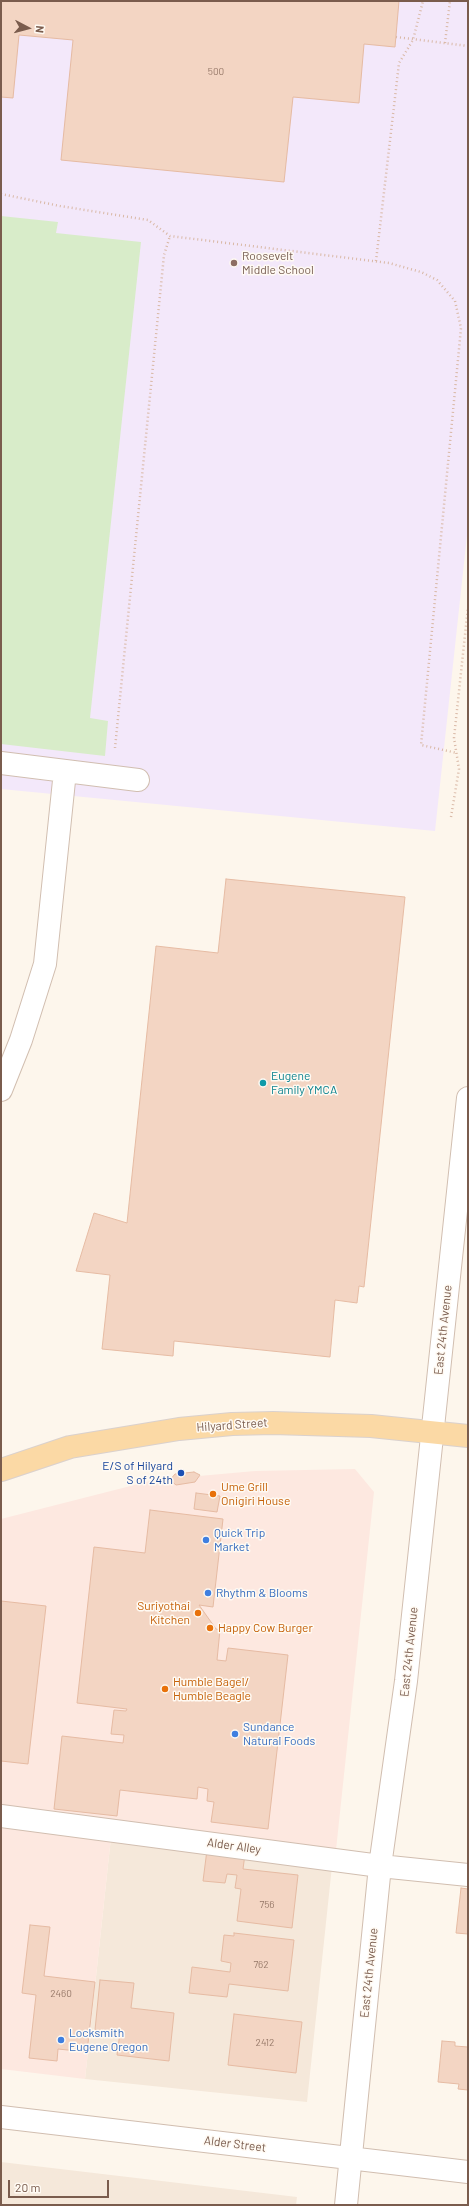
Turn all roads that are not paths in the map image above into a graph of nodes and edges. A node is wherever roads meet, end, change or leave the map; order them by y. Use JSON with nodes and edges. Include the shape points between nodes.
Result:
{"nodes":[{"id":1,"x":1,"y":764,"type":"edge"},
{"id":2,"x":65,"y":771,"type":"junction"},
{"id":3,"x":138,"y":780,"type":"dead end"},
{"id":4,"x":1,"y":1090,"type":"edge"},
{"id":5,"x":468,"y":1098,"type":"edge"},
{"id":6,"x":432,"y":1432,"type":"junction"},
{"id":7,"x":468,"y":1436,"type":"edge"},
{"id":8,"x":1,"y":1470,"type":"edge"},
{"id":9,"x":1,"y":1816,"type":"edge"},
{"id":10,"x":380,"y":1866,"type":"junction"},
{"id":11,"x":468,"y":1875,"type":"edge"},
{"id":12,"x":1,"y":2117,"type":"edge"},
{"id":13,"x":351,"y":2158,"type":"junction"},
{"id":14,"x":468,"y":2172,"type":"edge"},
{"id":15,"x":346,"y":2205,"type":"edge"}],
"edges":[{"from":1,"to":2,"type":"street"},
{"from":2,"to":3,"type":"street"},
{"from":2,"to":4,"type":"street","via":[[45,964],[21,1040]]},
{"from":5,"to":6,"type":"street","name":"East 24th Avenue"},
{"from":6,"to":7,"type":"main road","name":"Hilyard Street"},
{"from":6,"to":8,"type":"main road","name":"Hilyard Street","via":[[364,1426],[232,1424],[179,1429],[70,1447]]},
{"from":6,"to":10,"type":"street","name":"East 24th Avenue","via":[[406,1680]]},
{"from":9,"to":10,"type":"street","name":"Alder Alley"},
{"from":10,"to":11,"type":"street","name":"Alder Alley"},
{"from":10,"to":13,"type":"street","name":"East 24th Avenue"},
{"from":12,"to":13,"type":"street","name":"Alder Street"},
{"from":13,"to":14,"type":"street","name":"Alder Street"},
{"from":13,"to":15,"type":"street","name":"East 24th Avenue"}]}
